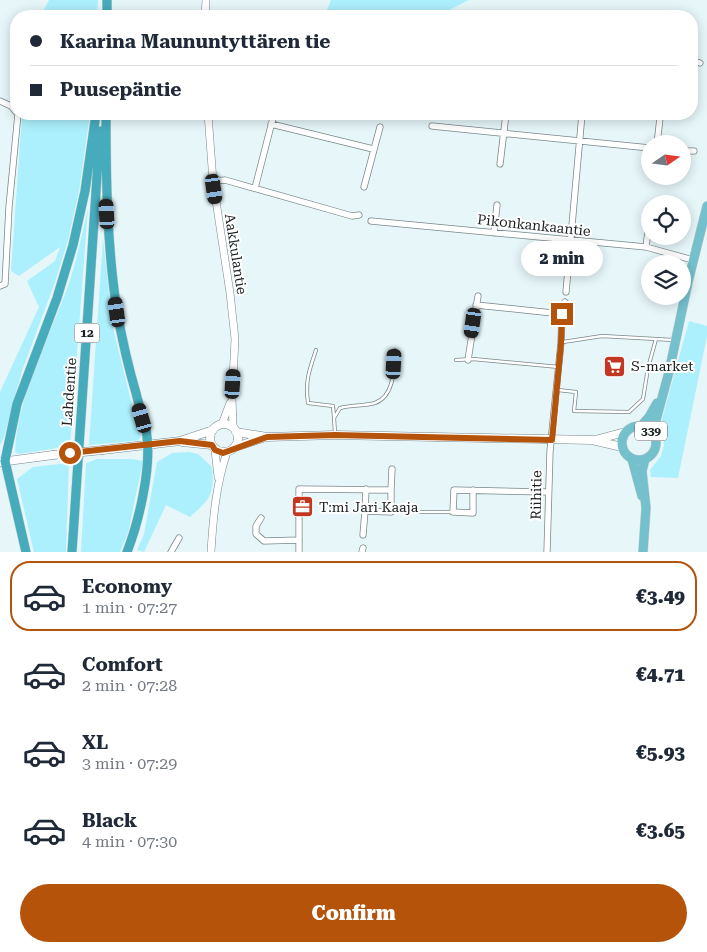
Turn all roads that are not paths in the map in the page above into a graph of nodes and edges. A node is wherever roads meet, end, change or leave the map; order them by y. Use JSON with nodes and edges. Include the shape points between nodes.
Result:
{"nodes":[{"id":1,"x":16,"y":120,"type":"edge"},
{"id":2,"x":95,"y":120,"type":"edge"},
{"id":3,"x":101,"y":120,"type":"edge"},
{"id":4,"x":106,"y":120,"type":"edge"},
{"id":5,"x":208,"y":120,"type":"edge"},
{"id":6,"x":272,"y":120,"type":"edge"},
{"id":7,"x":505,"y":120,"type":"edge"},
{"id":8,"x":582,"y":120,"type":"edge"},
{"id":9,"x":660,"y":120,"type":"edge"},
{"id":10,"x":271,"y":124,"type":"junction"},
{"id":11,"x":432,"y":126,"type":"dead end"},
{"id":12,"x":380,"y":127,"type":"dead end"},
{"id":13,"x":504,"y":133,"type":"junction"},
{"id":14,"x":658,"y":135,"type":"edge"},
{"id":15,"x":580,"y":141,"type":"junction"},
{"id":16,"x":641,"y":147,"type":"edge"},
{"id":17,"x":373,"y":149,"type":"junction"},
{"id":18,"x":691,"y":151,"type":"edge"},
{"id":19,"x":694,"y":151,"type":"dead end"},
{"id":20,"x":500,"y":164,"type":"dead end"},
{"id":21,"x":213,"y":181,"type":"junction"},
{"id":22,"x":364,"y":187,"type":"dead end"},
{"id":23,"x":254,"y":188,"type":"junction"},
{"id":24,"x":497,"y":205,"type":"dead end"},
{"id":25,"x":707,"y":206,"type":"edge"},
{"id":26,"x":358,"y":215,"type":"dead end"},
{"id":27,"x":371,"y":221,"type":"dead end"},
{"id":28,"x":494,"y":233,"type":"junction"},
{"id":29,"x":704,"y":233,"type":"edge"},
{"id":30,"x":570,"y":241,"type":"junction"},
{"id":31,"x":646,"y":245,"type":"edge"},
{"id":32,"x":646,"y":248,"type":"junction"},
{"id":33,"x":693,"y":260,"type":"junction"},
{"id":34,"x":0,"y":286,"type":"edge"},
{"id":35,"x":566,"y":292,"type":"dead end"},
{"id":36,"x":478,"y":296,"type":"dead end"},
{"id":37,"x":565,"y":302,"type":"dead end"},
{"id":38,"x":476,"y":305,"type":"junction"},
{"id":39,"x":562,"y":314,"type":"junction"},
{"id":40,"x":656,"y":339,"type":"junction"},
{"id":41,"x":675,"y":341,"type":"junction"},
{"id":42,"x":561,"y":343,"type":"junction"},
{"id":43,"x":316,"y":350,"type":"dead end"},
{"id":44,"x":394,"y":350,"type":"dead end"},
{"id":45,"x":456,"y":360,"type":"dead end"},
{"id":46,"x":468,"y":360,"type":"junction"},
{"id":47,"x":558,"y":367,"type":"junction"},
{"id":48,"x":556,"y":390,"type":"junction"},
{"id":49,"x":662,"y":394,"type":"junction"},
{"id":50,"x":232,"y":398,"type":"junction"},
{"id":51,"x":334,"y":418,"type":"junction"},
{"id":52,"x":222,"y":424,"type":"junction"},
{"id":53,"x":641,"y":426,"type":"junction"},
{"id":54,"x":213,"y":430,"type":"junction"},
{"id":55,"x":235,"y":430,"type":"junction"},
{"id":56,"x":625,"y":432,"type":"junction"},
{"id":57,"x":335,"y":435,"type":"junction"},
{"id":58,"x":654,"y":435,"type":"junction"},
{"id":59,"x":267,"y":437,"type":"junction"},
{"id":60,"x":552,"y":440,"type":"junction"},
{"id":61,"x":592,"y":440,"type":"junction"},
{"id":62,"x":180,"y":441,"type":"junction"},
{"id":63,"x":148,"y":445,"type":"junction"},
{"id":64,"x":213,"y":447,"type":"junction"},
{"id":65,"x":622,"y":447,"type":"junction"},
{"id":66,"x":235,"y":448,"type":"junction"},
{"id":67,"x":227,"y":452,"type":"junction"},
{"id":68,"x":632,"y":459,"type":"junction"},
{"id":69,"x":645,"y":459,"type":"junction"},
{"id":70,"x":2,"y":462,"type":"edge"},
{"id":71,"x":392,"y":469,"type":"dead end"},
{"id":72,"x":218,"y":483,"type":"junction"},
{"id":73,"x":366,"y":489,"type":"junction"},
{"id":74,"x":392,"y":490,"type":"junction"},
{"id":75,"x":473,"y":490,"type":"junction"},
{"id":76,"x":548,"y":492,"type":"junction"},
{"id":77,"x":646,"y":508,"type":"junction"},
{"id":78,"x":364,"y":511,"type":"junction"},
{"id":79,"x":419,"y":512,"type":"dead end"},
{"id":80,"x":453,"y":512,"type":"junction"},
{"id":81,"x":261,"y":518,"type":"dead end"},
{"id":82,"x":363,"y":535,"type":"dead end"},
{"id":83,"x":179,"y":538,"type":"dead end"},
{"id":84,"x":298,"y":540,"type":"junction"},
{"id":85,"x":26,"y":552,"type":"edge"},
{"id":86,"x":72,"y":552,"type":"edge"},
{"id":87,"x":127,"y":552,"type":"edge"},
{"id":88,"x":172,"y":552,"type":"edge"},
{"id":89,"x":211,"y":552,"type":"edge"},
{"id":90,"x":299,"y":552,"type":"edge"},
{"id":91,"x":547,"y":552,"type":"edge"},
{"id":92,"x":643,"y":552,"type":"edge"}],
"edges":[{"from":1,"to":34,"type":"street","via":[[5,284]]},
{"from":2,"to":70,"type":"highway","via":[[73,245],[57,298],[19,398]]},
{"from":3,"to":86,"type":"highway","name":"Lahdentie","number":"12"},
{"from":4,"to":63,"type":"highway","via":[[106,197],[113,279],[122,339]]},
{"from":5,"to":21,"type":"street","name":"Aakkulantie"},
{"from":6,"to":10,"type":"street"},
{"from":7,"to":13,"type":"street"},
{"from":8,"to":15,"type":"street"},
{"from":9,"to":14,"type":"street"},
{"from":10,"to":17,"type":"street"},
{"from":10,"to":23,"type":"street"},
{"from":11,"to":13,"type":"street"},
{"from":12,"to":17,"type":"street"},
{"from":13,"to":15,"type":"street"},
{"from":13,"to":20,"type":"street"},
{"from":15,"to":16,"type":"street"},
{"from":15,"to":30,"type":"street"},
{"from":17,"to":22,"type":"street"},
{"from":18,"to":19,"type":"street"},
{"from":21,"to":23,"type":"street","via":[[225,180]]},
{"from":21,"to":50,"type":"street","name":"Aakkulantie","via":[[235,339]]},
{"from":23,"to":26,"type":"street"},
{"from":24,"to":28,"type":"street"},
{"from":25,"to":29,"type":"main road","number":"339"},
{"from":27,"to":28,"type":"street","name":"Pikonkankaantie"},
{"from":28,"to":30,"type":"street","name":"Pikonkankaantie"},
{"from":29,"to":33,"type":"main road","number":"339"},
{"from":30,"to":32,"type":"street","name":"Pikonkankaantie"},
{"from":30,"to":35,"type":"street"},
{"from":31,"to":32,"type":"street"},
{"from":32,"to":33,"type":"street","name":"Pikonkankaantie"},
{"from":33,"to":41,"type":"main road","number":"339"},
{"from":36,"to":38,"type":"street"},
{"from":37,"to":39,"type":"street","name":"Riihitie"},
{"from":38,"to":39,"type":"street"},
{"from":38,"to":46,"type":"street"},
{"from":39,"to":42,"type":"street","name":"Riihitie"},
{"from":40,"to":41,"type":"lane"},
{"from":40,"to":42,"type":"lane","via":[[602,336]]},
{"from":40,"to":48,"type":"lane","via":[[643,399],[629,412],[574,411],[576,392]]},
{"from":41,"to":49,"type":"main road","number":"339"},
{"from":42,"to":47,"type":"street","name":"Riihitie"},
{"from":43,"to":51,"type":"lane","via":[[306,386],[308,404],[333,406]]},
{"from":44,"to":51,"type":"lane","via":[[393,378],[387,393],[376,402],[340,408]]},
{"from":45,"to":46,"type":"lane"},
{"from":46,"to":47,"type":"lane"},
{"from":47,"to":48,"type":"street","name":"Riihitie"},
{"from":48,"to":60,"type":"street","name":"Riihitie"},
{"from":49,"to":53,"type":"main road","number":"339"},
{"from":49,"to":58,"type":"main road","number":"339"},
{"from":50,"to":52,"type":"street","name":"Aakkulantie"},
{"from":50,"to":55,"type":"street","name":"Aakkulantie"},
{"from":51,"to":57,"type":"lane"},
{"from":52,"to":54,"type":"main road"},
{"from":52,"to":55,"type":"main road"},
{"from":53,"to":56,"type":"main road","number":"339"},
{"from":53,"to":58,"type":"main road","number":"339"},
{"from":54,"to":62,"type":"main road"},
{"from":54,"to":64,"type":"main road","via":[[210,437]]},
{"from":55,"to":59,"type":"main road"},
{"from":55,"to":66,"type":"main road","via":[[238,440]]},
{"from":56,"to":61,"type":"main road"},
{"from":56,"to":65,"type":"main road","number":"339"},
{"from":57,"to":59,"type":"main road"},
{"from":57,"to":60,"type":"main road"},
{"from":58,"to":69,"type":"main road","number":"339","via":[[655,449]]},
{"from":59,"to":66,"type":"main road"},
{"from":60,"to":61,"type":"main road"},
{"from":60,"to":76,"type":"street","name":"Riihitie"},
{"from":61,"to":65,"type":"main road"},
{"from":62,"to":63,"type":"main road"},
{"from":62,"to":64,"type":"main road"},
{"from":63,"to":70,"type":"main road","bridge":true},
{"from":63,"to":87,"type":"highway","via":[[142,498]]},
{"from":64,"to":67,"type":"main road","via":[[219,452]]},
{"from":64,"to":72,"type":"street"},
{"from":65,"to":68,"type":"main road","number":"339"},
{"from":66,"to":67,"type":"main road"},
{"from":67,"to":72,"type":"street"},
{"from":68,"to":69,"type":"main road","number":"339"},
{"from":68,"to":77,"type":"main road","number":"339"},
{"from":69,"to":77,"type":"main road","number":"339","via":[[642,471]]},
{"from":70,"to":85,"type":"highway"},
{"from":71,"to":74,"type":"street"},
{"from":72,"to":89,"type":"street"},
{"from":73,"to":74,"type":"street"},
{"from":73,"to":78,"type":"street"},
{"from":73,"to":84,"type":"street","via":[[299,489]]},
{"from":74,"to":78,"type":"street","via":[[391,512]]},
{"from":75,"to":76,"type":"street"},
{"from":75,"to":80,"type":"street","via":[[454,490]]},
{"from":75,"to":80,"type":"street","via":[[473,513]]},
{"from":76,"to":91,"type":"street","name":"Riihitie"},
{"from":77,"to":92,"type":"main road","number":"339"},
{"from":78,"to":82,"type":"street"},
{"from":79,"to":80,"type":"lane"},
{"from":81,"to":84,"type":"street","via":[[256,534],[264,541]]},
{"from":83,"to":88,"type":"street"},
{"from":84,"to":90,"type":"street"}]}
